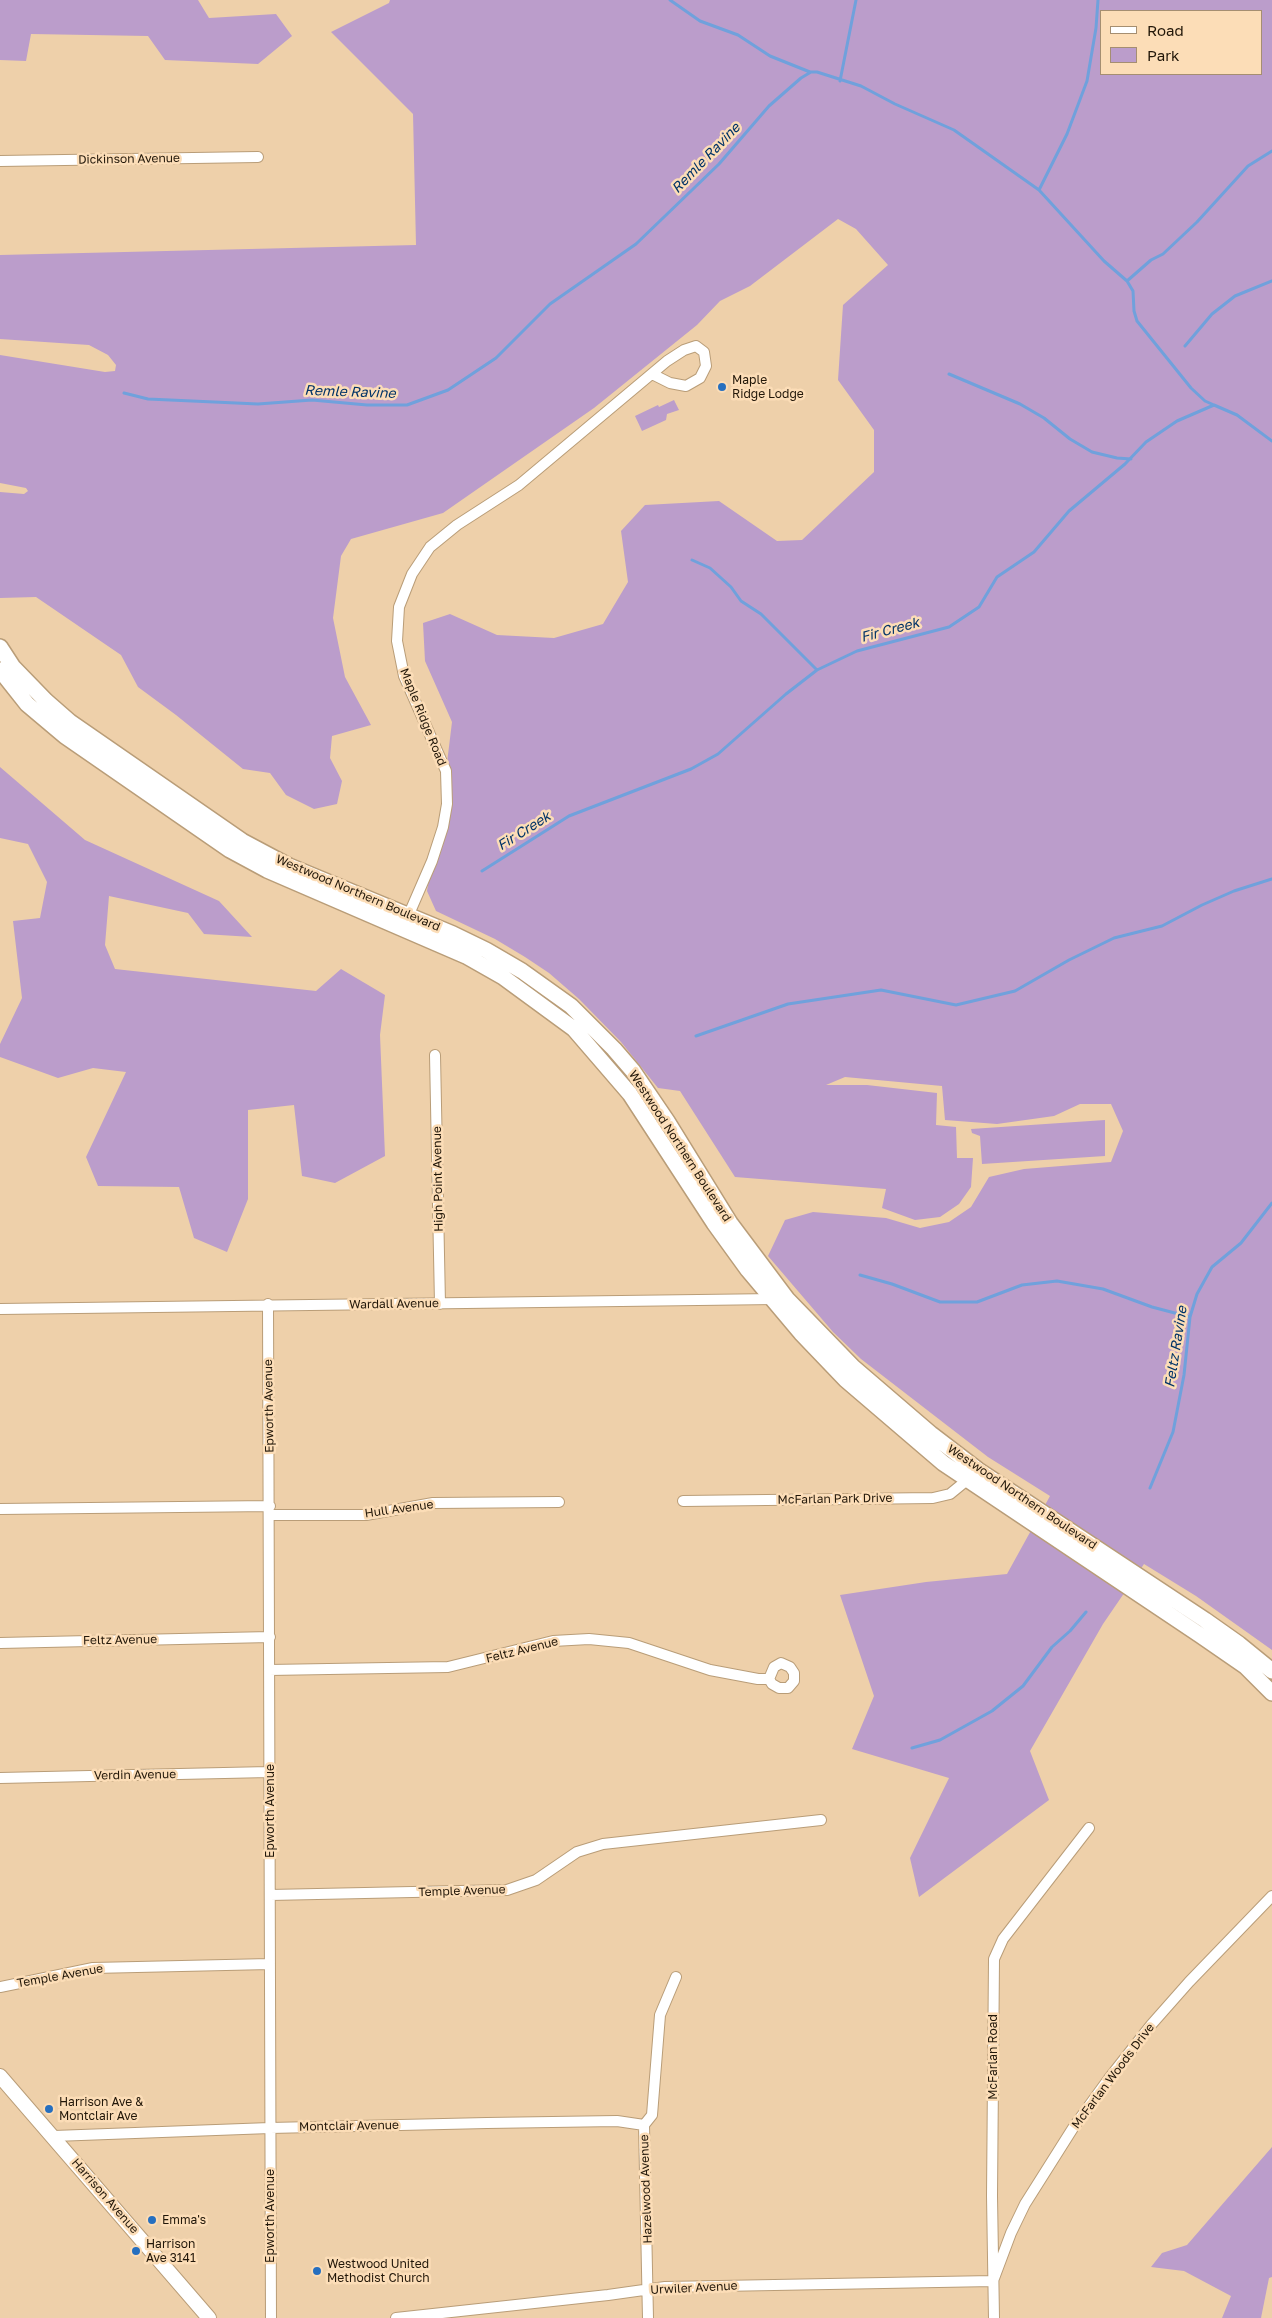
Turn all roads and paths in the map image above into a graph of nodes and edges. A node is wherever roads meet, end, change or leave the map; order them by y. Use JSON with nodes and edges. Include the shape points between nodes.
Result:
{"nodes":[{"id":1,"x":258,"y":157,"type":"dead end"},
{"id":2,"x":0,"y":161,"type":"edge"},
{"id":3,"x":652,"y":374,"type":"junction"},
{"id":4,"x":0,"y":647,"type":"edge"},
{"id":5,"x":0,"y":670,"type":"edge"},
{"id":6,"x":406,"y":922,"type":"junction"},
{"id":7,"x":435,"y":1055,"type":"dead end"},
{"id":8,"x":787,"y":1299,"type":"junction"},
{"id":9,"x":771,"y":1300,"type":"junction"},
{"id":10,"x":268,"y":1304,"type":"junction"},
{"id":11,"x":440,"y":1304,"type":"junction"},
{"id":12,"x":0,"y":1309,"type":"edge"},
{"id":13,"x":973,"y":1475,"type":"junction"},
{"id":14,"x":683,"y":1501,"type":"dead end"},
{"id":15,"x":559,"y":1502,"type":"dead end"},
{"id":16,"x":0,"y":1509,"type":"edge"},
{"id":17,"x":270,"y":1510,"type":"junction"},
{"id":18,"x":270,"y":1637,"type":"junction"},
{"id":19,"x":0,"y":1643,"type":"edge"},
{"id":20,"x":269,"y":1670,"type":"junction"},
{"id":21,"x":1272,"y":1671,"type":"edge"},
{"id":22,"x":769,"y":1678,"type":"dead end"},
{"id":23,"x":1272,"y":1693,"type":"edge"},
{"id":24,"x":269,"y":1772,"type":"junction"},
{"id":25,"x":0,"y":1778,"type":"edge"},
{"id":26,"x":821,"y":1820,"type":"dead end"},
{"id":27,"x":1089,"y":1828,"type":"dead end"},
{"id":28,"x":270,"y":1895,"type":"junction"},
{"id":29,"x":1272,"y":1896,"type":"edge"},
{"id":30,"x":270,"y":1964,"type":"junction"},
{"id":31,"x":676,"y":1977,"type":"dead end"},
{"id":32,"x":0,"y":1987,"type":"edge"},
{"id":33,"x":0,"y":2076,"type":"edge"},
{"id":34,"x":644,"y":2125,"type":"junction"},
{"id":35,"x":270,"y":2128,"type":"junction"},
{"id":36,"x":54,"y":2136,"type":"junction"},
{"id":37,"x":993,"y":2281,"type":"junction"},
{"id":38,"x":647,"y":2290,"type":"junction"},
{"id":39,"x":209,"y":2318,"type":"edge"},
{"id":40,"x":271,"y":2318,"type":"edge"},
{"id":41,"x":396,"y":2318,"type":"edge"},
{"id":42,"x":648,"y":2318,"type":"edge"},
{"id":43,"x":994,"y":2318,"type":"edge"}],
"edges":[{"from":1,"to":2,"type":"street","name":"Dickinson Avenue"},
{"from":3,"to":3,"type":"street","name":"Maple Ridge Road","via":[[684,350],[696,346],[704,352],[706,366],[700,378],[686,386]]},
{"from":3,"to":6,"type":"street","name":"Maple Ridge Road","via":[[520,485],[457,525],[430,547],[412,574],[400,607],[397,641],[404,676],[446,771],[447,804],[432,861]]},
{"from":4,"to":6,"type":"main road","name":"Westwood Northern Boulevard","via":[[20,674],[70,722],[242,840]]},
{"from":5,"to":6,"type":"main road","name":"Westwood Northern Boulevard","via":[[28,704],[65,736],[230,850],[268,870]]},
{"from":6,"to":8,"type":"main road","name":"Westwood Northern Boulevard","via":[[453,934],[522,971],[571,1006],[614,1049],[650,1096],[730,1223]]},
{"from":6,"to":9,"type":"main road","name":"Westwood Northern Boulevard","via":[[504,977],[574,1029],[630,1094],[714,1223]]},
{"from":7,"to":11,"type":"street","name":"High Point Avenue"},
{"from":8,"to":9,"type":"street","name":"Wardall Avenue"},
{"from":8,"to":13,"type":"main road","name":"Westwood Northern Boulevard","via":[[852,1367],[931,1434]]},
{"from":9,"to":11,"type":"street","name":"Wardall Avenue"},
{"from":9,"to":13,"type":"main road","name":"Westwood Northern Boulevard","via":[[846,1380],[943,1463]]},
{"from":10,"to":11,"type":"street","name":"Wardall Avenue"},
{"from":10,"to":12,"type":"street","name":"Wardall Avenue"},
{"from":10,"to":17,"type":"street","name":"Epworth Avenue"},
{"from":13,"to":14,"type":"street","name":"McFarlan Park Drive","via":[[950,1494],[933,1498]]},
{"from":13,"to":21,"type":"main road","name":"Westwood Northern Boulevard","via":[[1205,1620]]},
{"from":13,"to":23,"type":"main road","name":"Westwood Northern Boulevard","via":[[1245,1666]]},
{"from":15,"to":17,"type":"street","name":"Hull Avenue","via":[[433,1503],[366,1515]]},
{"from":16,"to":17,"type":"street","name":"Hull Avenue"},
{"from":17,"to":18,"type":"street","name":"Epworth Avenue"},
{"from":18,"to":19,"type":"street","name":"Feltz Avenue"},
{"from":18,"to":20,"type":"street","name":"Epworth Avenue"},
{"from":20,"to":22,"type":"street","name":"Feltz Avenue","via":[[448,1666],[554,1641],[589,1639],[628,1643],[710,1670]]},
{"from":20,"to":24,"type":"street","name":"Epworth Avenue"},
{"from":24,"to":25,"type":"street","name":"Verdin Avenue"},
{"from":24,"to":28,"type":"street","name":"Epworth Avenue"},
{"from":26,"to":28,"type":"street","name":"Temple Avenue","via":[[602,1844],[577,1852],[536,1880],[507,1890]]},
{"from":27,"to":37,"type":"street","name":"McFarlan Road","via":[[1003,1939],[994,1959]]},
{"from":28,"to":30,"type":"street","name":"Epworth Avenue"},
{"from":29,"to":37,"type":"street","name":"McFarlan Woods Drive","via":[[1151,2025],[1073,2128],[1025,2204]]},
{"from":30,"to":32,"type":"street","name":"Temple Avenue","via":[[94,1968]]},
{"from":30,"to":35,"type":"street","name":"Epworth Avenue"},
{"from":31,"to":34,"type":"street","name":"Hazelwood Avenue","via":[[660,2015],[652,2115]]},
{"from":33,"to":36,"type":"main road","name":"Harrison Avenue"},
{"from":34,"to":35,"type":"street","name":"Montclair Avenue","via":[[617,2121]]},
{"from":34,"to":38,"type":"street","name":"Hazelwood Avenue"},
{"from":35,"to":36,"type":"street","name":"Montclair Avenue"},
{"from":35,"to":40,"type":"street","name":"Epworth Avenue"},
{"from":36,"to":39,"type":"main road","name":"Harrison Avenue"},
{"from":37,"to":38,"type":"street","name":"Urwiler Avenue","via":[[694,2286]]},
{"from":37,"to":43,"type":"street","name":"McFarlan Road"},
{"from":38,"to":41,"type":"street","name":"Urwiler Avenue"},
{"from":38,"to":42,"type":"street","name":"Hazelwood Avenue"}]}
